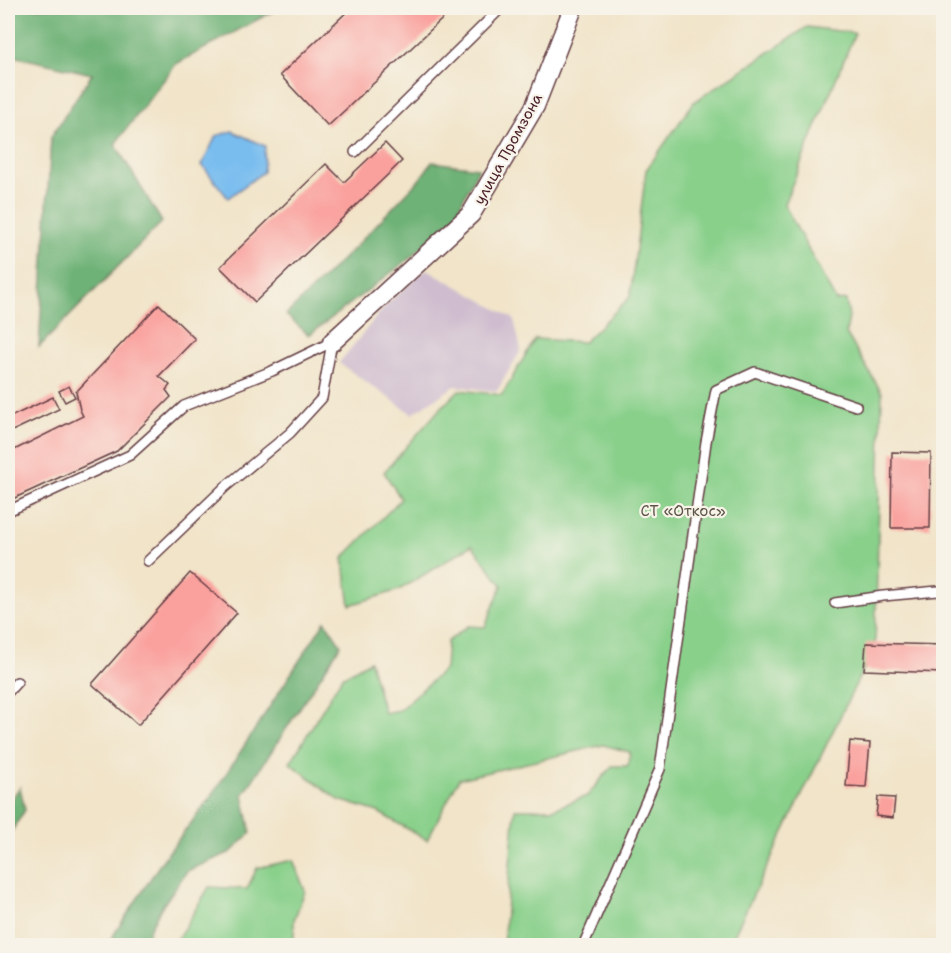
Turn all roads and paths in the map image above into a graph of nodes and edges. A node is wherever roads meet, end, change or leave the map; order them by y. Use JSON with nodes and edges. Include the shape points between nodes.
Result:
{"nodes":[{"id":1,"x":501,"y":8,"type":"edge"},
{"id":2,"x":573,"y":8,"type":"edge"},
{"id":3,"x":355,"y":152,"type":"dead end"},
{"id":4,"x":332,"y":342,"type":"junction"},
{"id":5,"x":856,"y":406,"type":"dead end"},
{"id":6,"x":8,"y":511,"type":"edge"},
{"id":7,"x":148,"y":561,"type":"dead end"},
{"id":8,"x":942,"y":590,"type":"edge"},
{"id":9,"x":836,"y":603,"type":"dead end"},
{"id":10,"x":17,"y":682,"type":"dead end"},
{"id":11,"x":8,"y":693,"type":"edge"},
{"id":12,"x":583,"y":945,"type":"edge"}],
"edges":[{"from":1,"to":3,"type":"lane"},
{"from":2,"to":4,"type":"street","name":"улица Промзона","via":[[535,106],[471,214]]},
{"from":4,"to":6,"type":"lane","via":[[184,406],[130,455]]},
{"from":4,"to":7,"type":"lane","via":[[322,398],[291,434],[225,487]]},
{"from":5,"to":12,"type":"lane","via":[[755,372],[716,390],[660,769]]},
{"from":8,"to":9,"type":"lane"},
{"from":10,"to":11,"type":"lane"}]}
